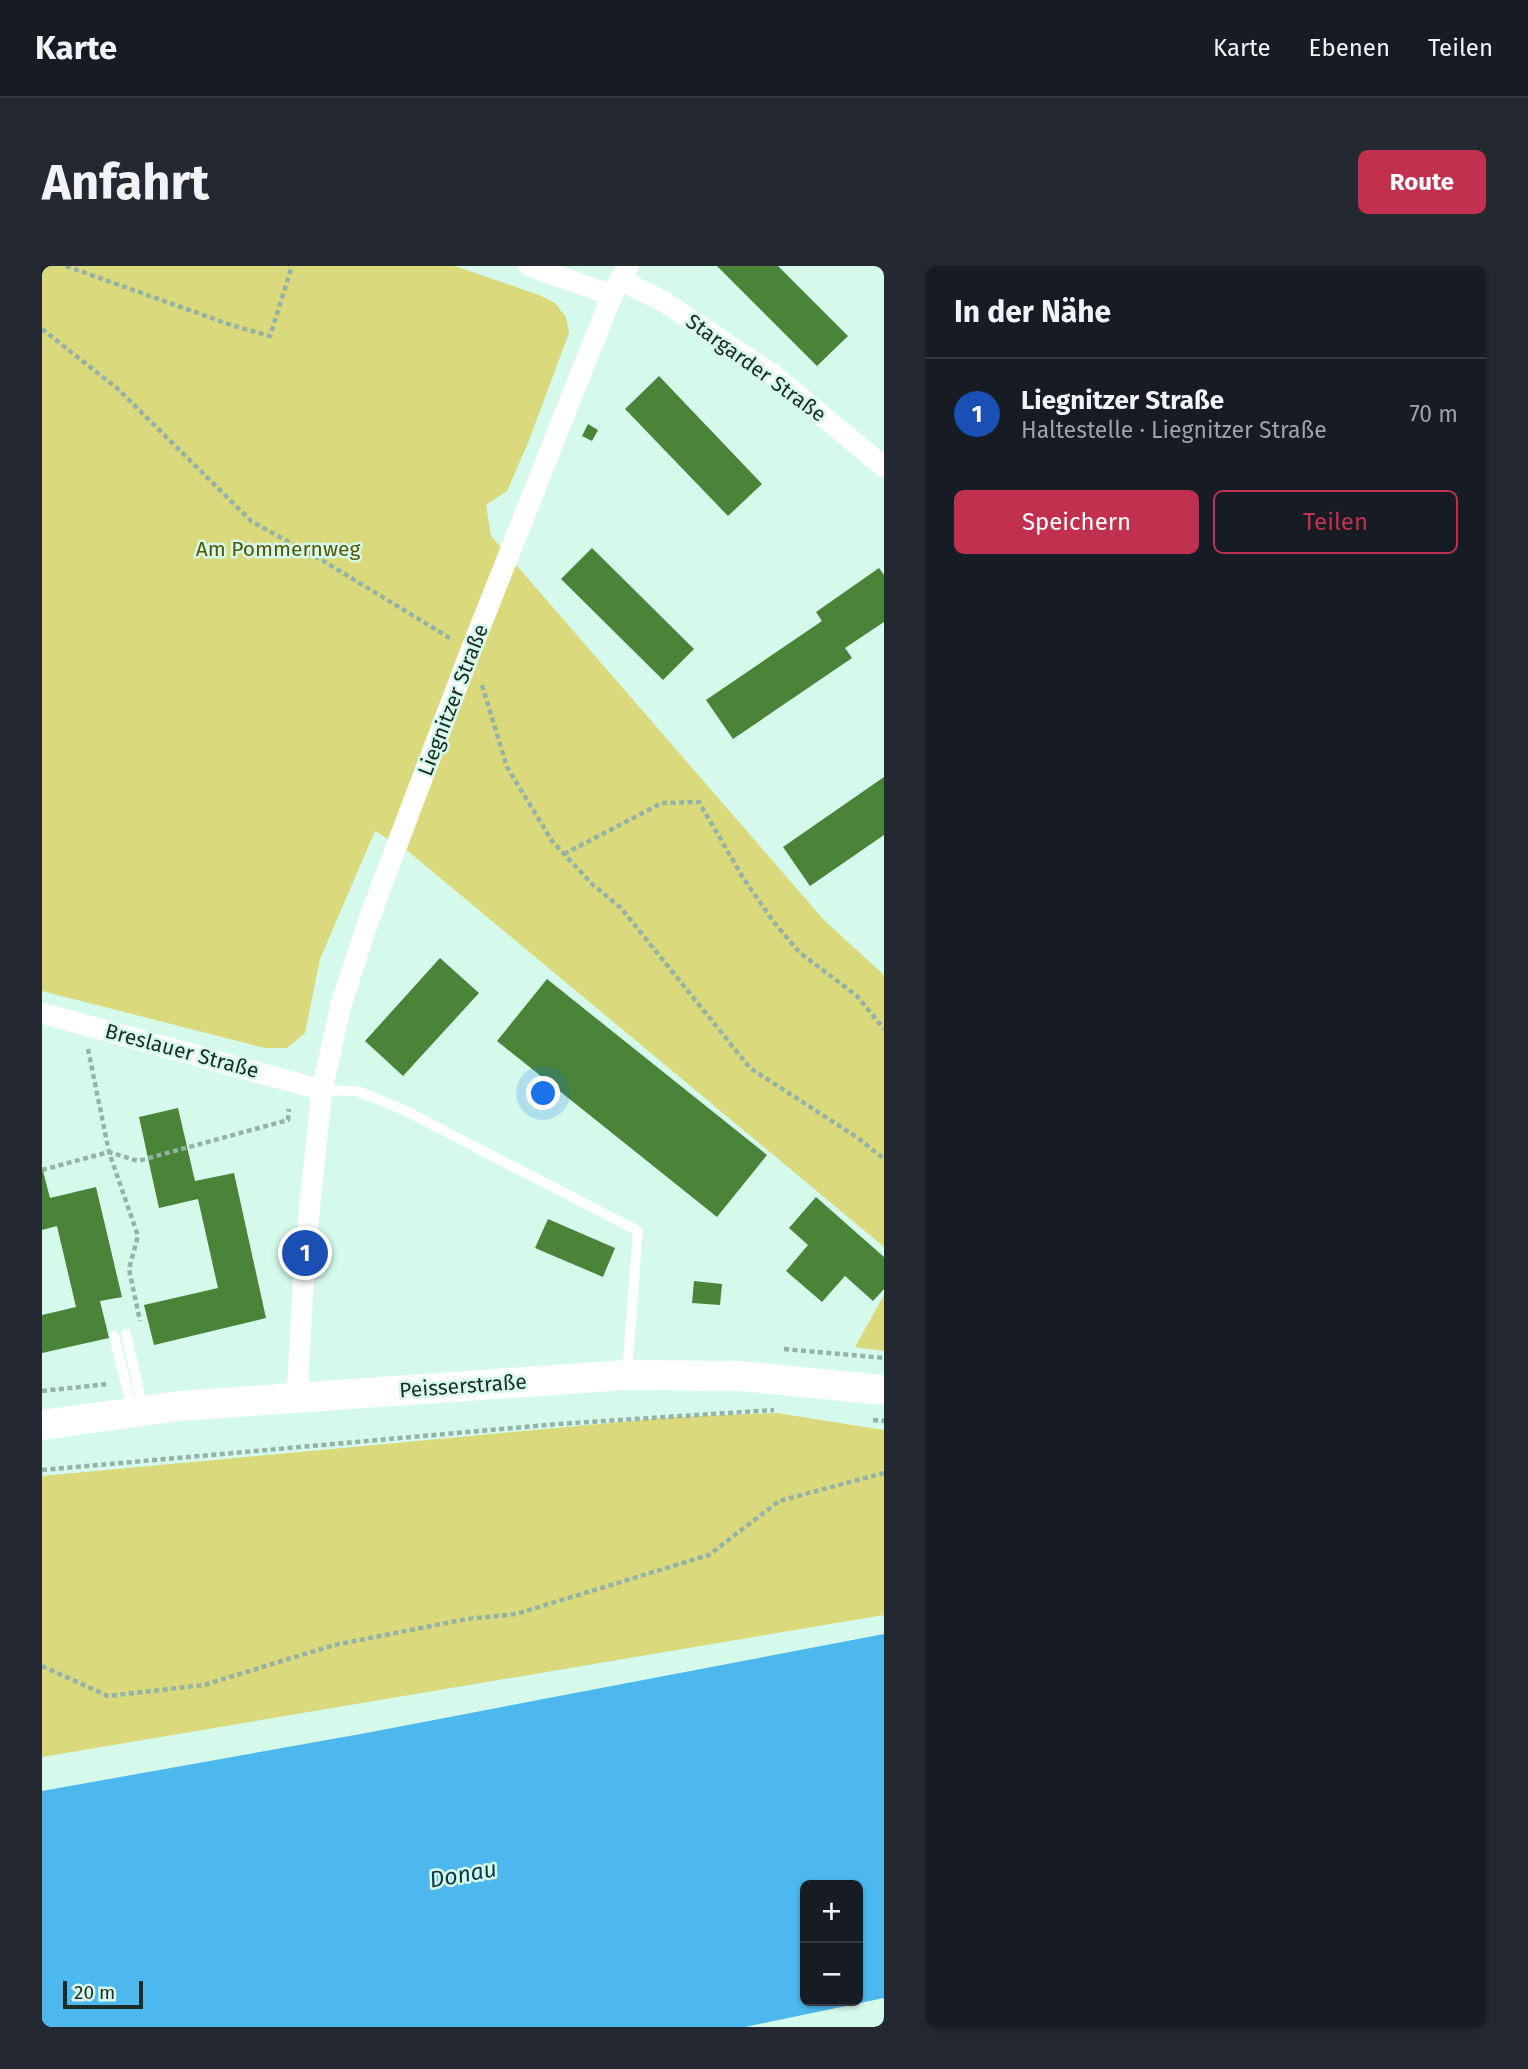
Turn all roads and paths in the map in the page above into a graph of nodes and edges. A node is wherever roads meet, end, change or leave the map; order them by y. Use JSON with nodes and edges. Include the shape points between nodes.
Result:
{"nodes":[{"id":1,"x":66,"y":266,"type":"edge"},
{"id":2,"x":292,"y":266,"type":"edge"},
{"id":3,"x":529,"y":266,"type":"edge"},
{"id":4,"x":620,"y":280,"type":"edge"},
{"id":5,"x":42,"y":329,"type":"edge"},
{"id":6,"x":884,"y":467,"type":"edge"},
{"id":7,"x":471,"y":650,"type":"junction"},
{"id":8,"x":564,"y":854,"type":"junction"},
{"id":9,"x":42,"y":1013,"type":"edge"},
{"id":10,"x":83,"y":1024,"type":"junction"},
{"id":11,"x":884,"y":1030,"type":"edge"},
{"id":12,"x":322,"y":1090,"type":"junction"},
{"id":13,"x":289,"y":1109,"type":"dead end"},
{"id":14,"x":109,"y":1152,"type":"junction"},
{"id":15,"x":884,"y":1159,"type":"edge"},
{"id":16,"x":42,"y":1170,"type":"edge"},
{"id":17,"x":142,"y":1330,"type":"dead end"},
{"id":18,"x":120,"y":1335,"type":"dead end"},
{"id":19,"x":626,"y":1375,"type":"junction"},
{"id":20,"x":884,"y":1390,"type":"edge"},
{"id":21,"x":297,"y":1397,"type":"junction"},
{"id":22,"x":777,"y":1409,"type":"dead end"},
{"id":23,"x":138,"y":1412,"type":"junction"},
{"id":24,"x":42,"y":1425,"type":"edge"},
{"id":25,"x":42,"y":1470,"type":"edge"},
{"id":26,"x":884,"y":1472,"type":"edge"},
{"id":27,"x":42,"y":1666,"type":"edge"}],
"edges":[{"from":1,"to":2,"type":"path","via":[[270,336]]},
{"from":3,"to":4,"type":"street","name":"Stargarder Straße"},
{"from":4,"to":6,"type":"street","name":"Stargarder Straße","via":[[663,301],[776,377]]},
{"from":4,"to":7,"type":"street","name":"Liegnitzer Straße"},
{"from":5,"to":7,"type":"path","via":[[118,389],[251,521]]},
{"from":7,"to":8,"type":"path","via":[[507,766]]},
{"from":7,"to":12,"type":"street","name":"Liegnitzer Straße","via":[[370,916],[341,1005]]},
{"from":8,"to":11,"type":"path","via":[[662,803],[699,802],[773,921],[799,952],[857,996]]},
{"from":8,"to":15,"type":"path","via":[[621,908],[750,1068]]},
{"from":9,"to":10,"type":"street","name":"Breslauer Straße"},
{"from":10,"to":12,"type":"street","name":"Breslauer Straße"},
{"from":10,"to":14,"type":"path"},
{"from":12,"to":19,"type":"lane","via":[[357,1091],[404,1110],[638,1231]]},
{"from":12,"to":21,"type":"street","name":"Liegnitzer Straße","via":[[305,1253]]},
{"from":13,"to":14,"type":"path","via":[[288,1120],[138,1161]]},
{"from":14,"to":16,"type":"path"},
{"from":14,"to":17,"type":"path","via":[[138,1236],[129,1269]]},
{"from":18,"to":23,"type":"lane"},
{"from":19,"to":20,"type":"street","name":"Peisserstraße","via":[[741,1376]]},
{"from":19,"to":21,"type":"street","name":"Peisserstraße"},
{"from":21,"to":23,"type":"street","name":"Peisserstraße"},
{"from":22,"to":25,"type":"path"},
{"from":23,"to":24,"type":"street","name":"Peisserstraße"},
{"from":26,"to":27,"type":"path","via":[[779,1501],[709,1555],[516,1614],[334,1645],[204,1685],[108,1696]]}]}
